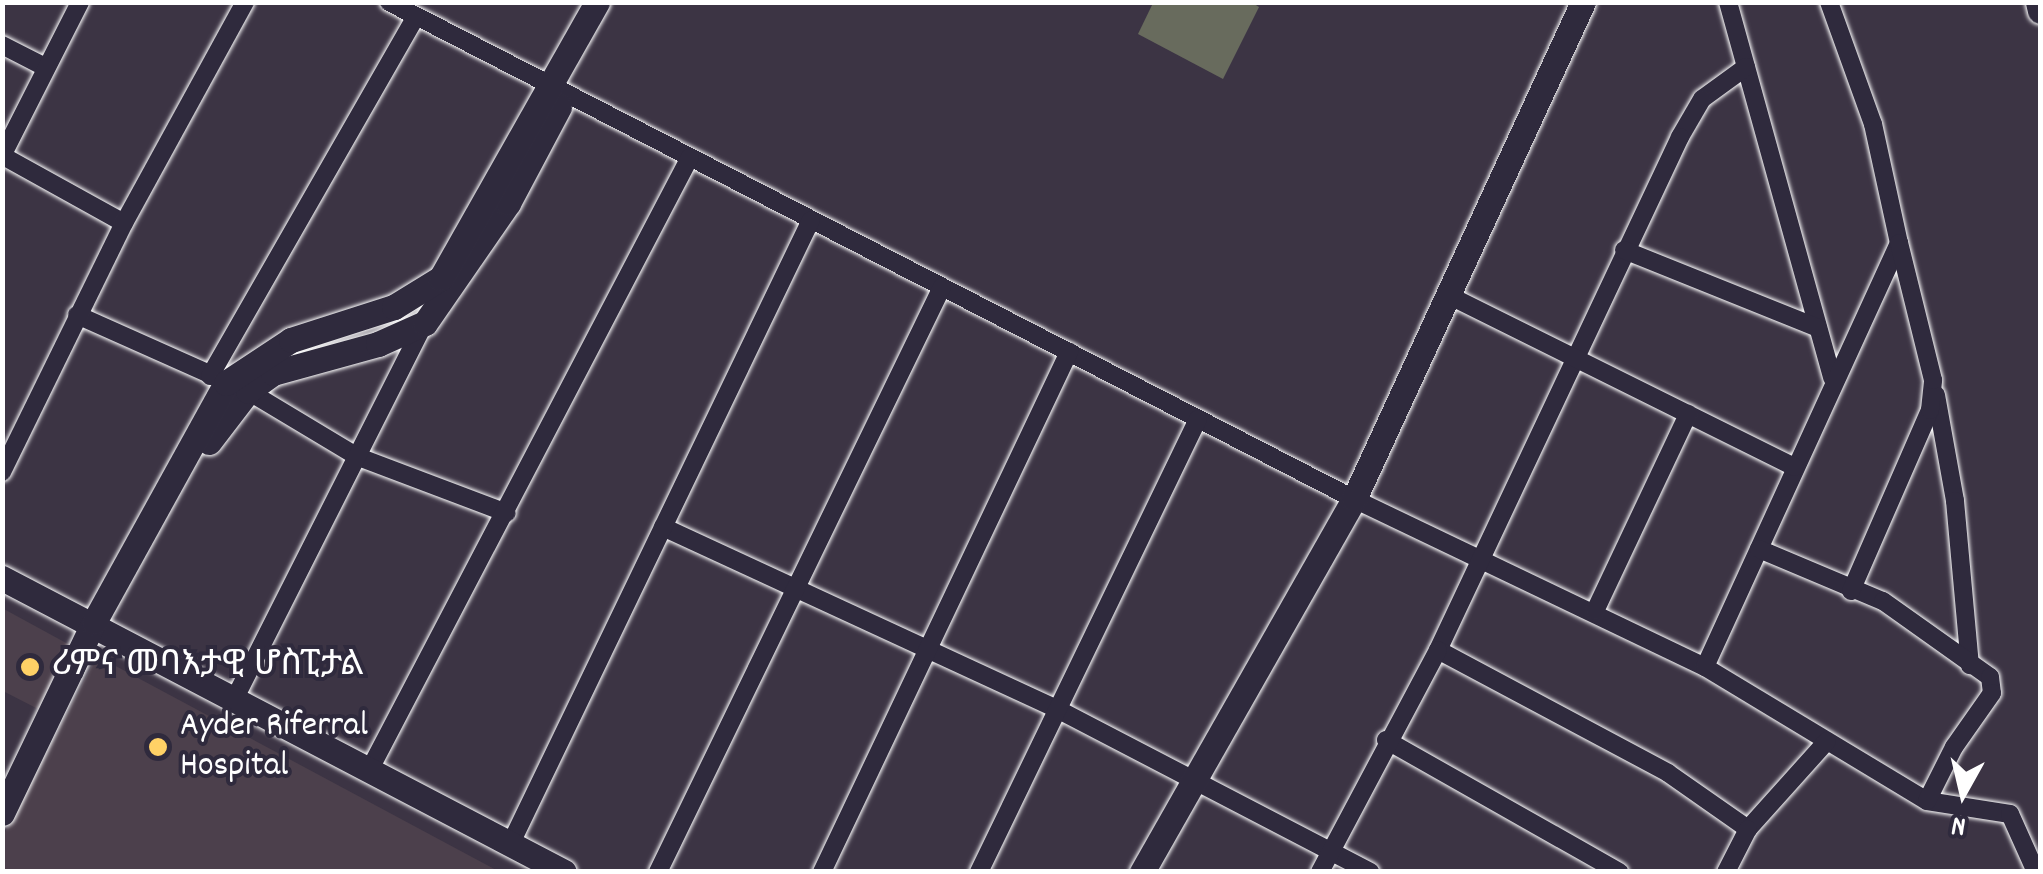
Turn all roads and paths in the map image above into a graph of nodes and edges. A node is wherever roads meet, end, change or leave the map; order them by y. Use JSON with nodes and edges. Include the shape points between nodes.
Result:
{"nodes":[{"id":1,"x":80,"y":2,"type":"edge"},
{"id":2,"x":245,"y":2,"type":"edge"},
{"id":3,"x":389,"y":2,"type":"edge"},
{"id":4,"x":597,"y":2,"type":"edge"},
{"id":5,"x":613,"y":2,"type":"edge"},
{"id":6,"x":1583,"y":2,"type":"edge"},
{"id":7,"x":1728,"y":2,"type":"edge"},
{"id":8,"x":1829,"y":2,"type":"edge"},
{"id":9,"x":2038,"y":2,"type":"edge"},
{"id":10,"x":2040,"y":11,"type":"edge"},
{"id":11,"x":416,"y":17,"type":"junction"},
{"id":12,"x":2,"y":45,"type":"edge"},
{"id":13,"x":45,"y":67,"type":"junction"},
{"id":14,"x":1746,"y":67,"type":"junction"},
{"id":15,"x":559,"y":90,"type":"junction"},
{"id":16,"x":3,"y":156,"type":"edge"},
{"id":17,"x":690,"y":157,"type":"junction"},
{"id":18,"x":811,"y":220,"type":"junction"},
{"id":19,"x":124,"y":223,"type":"junction"},
{"id":20,"x":1898,"y":243,"type":"junction"},
{"id":21,"x":1624,"y":250,"type":"junction"},
{"id":22,"x":441,"y":278,"type":"junction"},
{"id":23,"x":942,"y":287,"type":"junction"},
{"id":24,"x":1446,"y":294,"type":"junction"},
{"id":25,"x":77,"y":315,"type":"junction"},
{"id":26,"x":425,"y":323,"type":"junction"},
{"id":27,"x":1818,"y":328,"type":"junction"},
{"id":28,"x":1068,"y":352,"type":"junction"},
{"id":29,"x":1574,"y":357,"type":"junction"},
{"id":30,"x":1832,"y":378,"type":"junction"},
{"id":31,"x":1933,"y":380,"type":"junction"},
{"id":32,"x":228,"y":383,"type":"junction"},
{"id":33,"x":1688,"y":414,"type":"junction"},
{"id":34,"x":1198,"y":419,"type":"junction"},
{"id":35,"x":356,"y":456,"type":"junction"},
{"id":36,"x":1794,"y":466,"type":"junction"},
{"id":37,"x":2,"y":472,"type":"edge"},
{"id":38,"x":1354,"y":499,"type":"junction"},
{"id":39,"x":507,"y":513,"type":"junction"},
{"id":40,"x":663,"y":527,"type":"junction"},
{"id":41,"x":1759,"y":549,"type":"junction"},
{"id":42,"x":1485,"y":560,"type":"junction"},
{"id":43,"x":2,"y":578,"type":"edge"},
{"id":44,"x":794,"y":590,"type":"junction"},
{"id":45,"x":1851,"y":591,"type":"junction"},
{"id":46,"x":1595,"y":611,"type":"junction"},
{"id":47,"x":100,"y":626,"type":"junction"},
{"id":48,"x":1438,"y":650,"type":"junction"},
{"id":49,"x":932,"y":652,"type":"junction"},
{"id":50,"x":1970,"y":665,"type":"junction"},
{"id":51,"x":1704,"y":667,"type":"junction"},
{"id":52,"x":235,"y":698,"type":"junction"},
{"id":53,"x":1059,"y":710,"type":"junction"},
{"id":54,"x":1386,"y":740,"type":"junction"},
{"id":55,"x":1827,"y":741,"type":"junction"},
{"id":56,"x":371,"y":767,"type":"junction"},
{"id":57,"x":1200,"y":780,"type":"junction"},
{"id":58,"x":1927,"y":801,"type":"junction"},
{"id":59,"x":2,"y":813,"type":"edge"},
{"id":60,"x":1748,"y":829,"type":"junction"},
{"id":61,"x":511,"y":843,"type":"junction"},
{"id":62,"x":1331,"y":850,"type":"junction"},
{"id":63,"x":564,"y":872,"type":"edge"},
{"id":64,"x":658,"y":872,"type":"edge"},
{"id":65,"x":822,"y":872,"type":"edge"},
{"id":66,"x":979,"y":872,"type":"edge"},
{"id":67,"x":1142,"y":872,"type":"edge"},
{"id":68,"x":1320,"y":872,"type":"edge"},
{"id":69,"x":1370,"y":872,"type":"edge"},
{"id":70,"x":1619,"y":872,"type":"edge"},
{"id":71,"x":1726,"y":872,"type":"edge"},
{"id":72,"x":2036,"y":872,"type":"edge"}],
"edges":[{"from":1,"to":13,"type":"street"},
{"from":2,"to":19,"type":"street"},
{"from":3,"to":11,"type":"street"},
{"from":4,"to":15,"type":"street"},
{"from":5,"to":15,"type":"street"},
{"from":6,"to":24,"type":"street"},
{"from":7,"to":14,"type":"street"},
{"from":8,"to":20,"type":"street","via":[[1873,124]]},
{"from":9,"to":10,"type":"street"},
{"from":11,"to":15,"type":"street"},
{"from":11,"to":32,"type":"street"},
{"from":12,"to":13,"type":"street"},
{"from":13,"to":16,"type":"street"},
{"from":14,"to":21,"type":"street","via":[[1702,99]]},
{"from":14,"to":27,"type":"street"},
{"from":15,"to":17,"type":"street"},
{"from":15,"to":22,"type":"street"},
{"from":15,"to":26,"type":"street","via":[[508,203]]},
{"from":16,"to":19,"type":"street"},
{"from":17,"to":18,"type":"street"},
{"from":17,"to":39,"type":"street"},
{"from":18,"to":23,"type":"street"},
{"from":18,"to":40,"type":"street"},
{"from":19,"to":25,"type":"street"},
{"from":20,"to":30,"type":"street"},
{"from":20,"to":31,"type":"street"},
{"from":21,"to":27,"type":"street"},
{"from":21,"to":29,"type":"street"},
{"from":22,"to":26,"type":"street"},
{"from":22,"to":32,"type":"street","via":[[394,307],[291,340]]},
{"from":23,"to":28,"type":"street"},
{"from":23,"to":44,"type":"street"},
{"from":24,"to":29,"type":"street"},
{"from":24,"to":38,"type":"street"},
{"from":25,"to":32,"type":"street"},
{"from":25,"to":37,"type":"street"},
{"from":26,"to":32,"type":"street","via":[[378,344]]},
{"from":26,"to":35,"type":"street"},
{"from":27,"to":30,"type":"street"},
{"from":28,"to":34,"type":"street"},
{"from":28,"to":49,"type":"street"},
{"from":29,"to":33,"type":"street"},
{"from":29,"to":42,"type":"street"},
{"from":30,"to":36,"type":"street"},
{"from":31,"to":45,"type":"street","via":[[1920,438]]},
{"from":31,"to":50,"type":"street","via":[[1955,501]]},
{"from":32,"to":35,"type":"street"},
{"from":32,"to":47,"type":"street","via":[[207,444]]},
{"from":33,"to":36,"type":"street"},
{"from":33,"to":46,"type":"street"},
{"from":34,"to":38,"type":"street"},
{"from":34,"to":53,"type":"street"},
{"from":35,"to":39,"type":"street"},
{"from":35,"to":52,"type":"street"},
{"from":36,"to":41,"type":"street"},
{"from":38,"to":42,"type":"street"},
{"from":38,"to":57,"type":"street"},
{"from":39,"to":56,"type":"street"},
{"from":40,"to":44,"type":"street"},
{"from":40,"to":61,"type":"street"},
{"from":41,"to":45,"type":"street"},
{"from":41,"to":51,"type":"street"},
{"from":42,"to":46,"type":"street"},
{"from":42,"to":48,"type":"street"},
{"from":43,"to":47,"type":"street"},
{"from":44,"to":49,"type":"street"},
{"from":44,"to":64,"type":"street"},
{"from":45,"to":50,"type":"street","via":[[1883,601]]},
{"from":46,"to":51,"type":"street"},
{"from":47,"to":52,"type":"street"},
{"from":47,"to":59,"type":"street"},
{"from":48,"to":54,"type":"street"},
{"from":48,"to":60,"type":"street","via":[[1668,773]]},
{"from":49,"to":53,"type":"street"},
{"from":49,"to":65,"type":"street"},
{"from":50,"to":58,"type":"street","via":[[1990,677],[1992,693]]},
{"from":51,"to":55,"type":"street"},
{"from":52,"to":56,"type":"street"},
{"from":53,"to":57,"type":"street"},
{"from":53,"to":66,"type":"street"},
{"from":54,"to":62,"type":"street"},
{"from":54,"to":70,"type":"street"},
{"from":55,"to":58,"type":"street"},
{"from":55,"to":60,"type":"street"},
{"from":56,"to":61,"type":"street"},
{"from":57,"to":62,"type":"street"},
{"from":57,"to":67,"type":"street"},
{"from":58,"to":72,"type":"street","via":[[2010,814]]},
{"from":60,"to":71,"type":"street"},
{"from":61,"to":63,"type":"street"},
{"from":62,"to":68,"type":"street"},
{"from":62,"to":69,"type":"street"}]}
